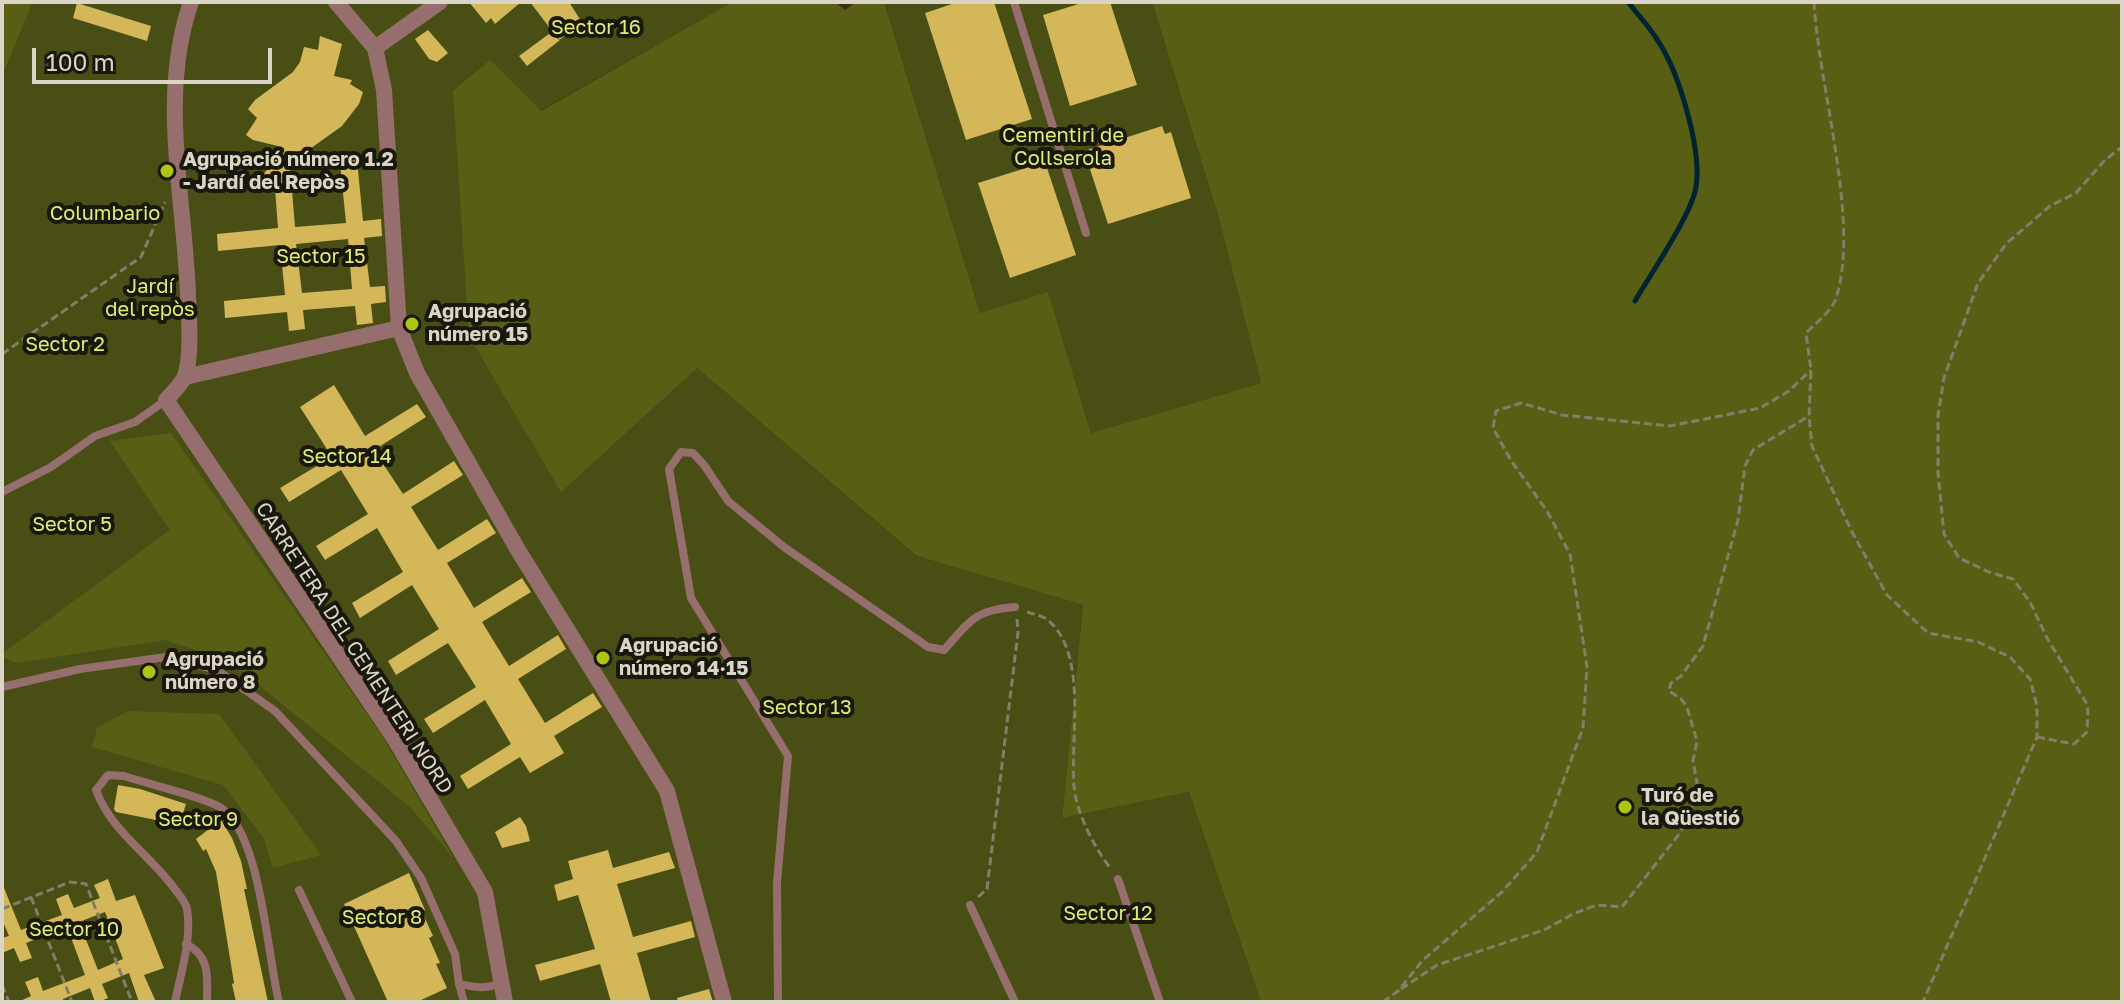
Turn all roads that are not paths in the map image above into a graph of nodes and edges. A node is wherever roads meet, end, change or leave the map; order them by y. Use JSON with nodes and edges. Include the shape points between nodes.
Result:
{"nodes":[{"id":1,"x":191,"y":2,"type":"edge"},
{"id":2,"x":336,"y":2,"type":"edge"},
{"id":3,"x":440,"y":2,"type":"edge"},
{"id":4,"x":1014,"y":2,"type":"edge"},
{"id":5,"x":375,"y":48,"type":"junction"},
{"id":6,"x":1086,"y":233,"type":"dead end"},
{"id":7,"x":399,"y":328,"type":"junction"},
{"id":8,"x":185,"y":377,"type":"junction"},
{"id":9,"x":166,"y":400,"type":"junction"},
{"id":10,"x":2,"y":492,"type":"edge"},
{"id":11,"x":1015,"y":607,"type":"road end"},
{"id":12,"x":2,"y":687,"type":"edge"},
{"id":13,"x":1118,"y":879,"type":"road end"},
{"id":14,"x":299,"y":890,"type":"dead end"},
{"id":15,"x":970,"y":905,"type":"road end"},
{"id":16,"x":186,"y":944,"type":"junction"},
{"id":17,"x":502,"y":982,"type":"junction"},
{"id":18,"x":459,"y":984,"type":"junction"},
{"id":19,"x":175,"y":1002,"type":"edge"},
{"id":20,"x":207,"y":1002,"type":"edge"},
{"id":21,"x":279,"y":1002,"type":"edge"},
{"id":22,"x":352,"y":1002,"type":"edge"},
{"id":23,"x":464,"y":1002,"type":"edge"},
{"id":24,"x":505,"y":1002,"type":"edge"},
{"id":25,"x":724,"y":1002,"type":"edge"},
{"id":26,"x":778,"y":1002,"type":"edge"},
{"id":27,"x":1015,"y":1002,"type":"edge"},
{"id":28,"x":1160,"y":1002,"type":"edge"}],
"edges":[{"from":1,"to":8,"type":"street","via":[[180,39],[174,100],[188,296]]},
{"from":2,"to":5,"type":"street"},
{"from":3,"to":5,"type":"street"},
{"from":4,"to":6,"type":"lane"},
{"from":5,"to":7,"type":"street","via":[[384,90]]},
{"from":7,"to":8,"type":"street"},
{"from":7,"to":25,"type":"street","via":[[417,373],[518,550],[667,791]]},
{"from":8,"to":9,"type":"street"},
{"from":9,"to":10,"type":"lane","via":[[135,422],[95,436]]},
{"from":9,"to":17,"type":"street","name":"CARRETERA DEL CEMENTERI NORD","via":[[394,738],[485,892]]},
{"from":11,"to":26,"type":"lane","via":[[975,616],[944,650],[928,647],[784,547],[728,501],[693,453],[681,452],[669,469],[691,598],[788,756],[777,882]]},
{"from":12,"to":18,"type":"lane","via":[[166,657],[217,670],[275,711],[396,841],[421,878],[455,954]]},
{"from":13,"to":28,"type":"lane"},
{"from":14,"to":22,"type":"lane"},
{"from":15,"to":27,"type":"lane"},
{"from":16,"to":19,"type":"lane"},
{"from":16,"to":20,"type":"lane","via":[[207,964]]},
{"from":16,"to":21,"type":"lane","via":[[187,906],[102,806],[96,790],[108,775],[221,807],[242,833],[252,857]]},
{"from":17,"to":18,"type":"lane"},
{"from":17,"to":24,"type":"street","name":"CARRETERA DEL CEMENTERI NORD"},
{"from":18,"to":23,"type":"lane"}]}
